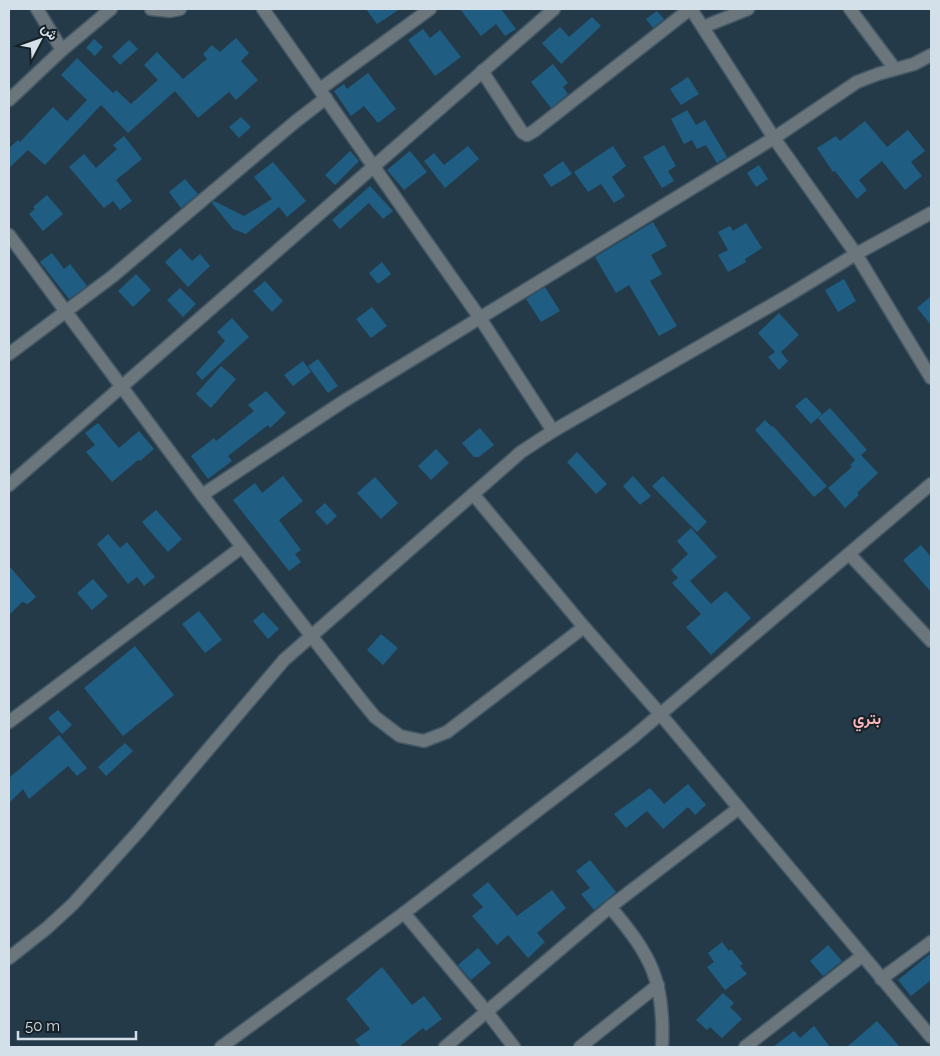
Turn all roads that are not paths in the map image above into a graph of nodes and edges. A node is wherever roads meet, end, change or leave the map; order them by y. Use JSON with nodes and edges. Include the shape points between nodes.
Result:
{"nodes":[{"id":1,"x":37,"y":9,"type":"edge"},
{"id":2,"x":111,"y":9,"type":"edge"},
{"id":3,"x":151,"y":9,"type":"edge"},
{"id":4,"x":180,"y":9,"type":"edge"},
{"id":5,"x":430,"y":9,"type":"edge"},
{"id":6,"x":691,"y":9,"type":"edge"},
{"id":7,"x":748,"y":9,"type":"edge"},
{"id":8,"x":850,"y":9,"type":"edge"},
{"id":9,"x":266,"y":10,"type":"edge"},
{"id":10,"x":544,"y":12,"type":"edge"},
{"id":11,"x":703,"y":27,"type":"junction"},
{"id":12,"x":62,"y":50,"type":"junction"},
{"id":13,"x":931,"y":55,"type":"edge"},
{"id":14,"x":895,"y":69,"type":"junction"},
{"id":15,"x":482,"y":71,"type":"junction"},
{"id":16,"x":323,"y":94,"type":"junction"},
{"id":17,"x":9,"y":100,"type":"edge"},
{"id":18,"x":774,"y":138,"type":"junction"},
{"id":19,"x":373,"y":166,"type":"junction"},
{"id":20,"x":931,"y":213,"type":"edge"},
{"id":21,"x":9,"y":235,"type":"edge"},
{"id":22,"x":856,"y":254,"type":"junction"},
{"id":23,"x":65,"y":312,"type":"junction"},
{"id":24,"x":480,"y":318,"type":"junction"},
{"id":25,"x":9,"y":354,"type":"edge"},
{"id":26,"x":931,"y":378,"type":"edge"},
{"id":27,"x":122,"y":388,"type":"junction"},
{"id":28,"x":553,"y":431,"type":"junction"},
{"id":29,"x":931,"y":484,"type":"edge"},
{"id":30,"x":9,"y":485,"type":"edge"},
{"id":31,"x":202,"y":494,"type":"junction"},
{"id":32,"x":473,"y":494,"type":"junction"},
{"id":33,"x":242,"y":547,"type":"junction"},
{"id":34,"x":850,"y":555,"type":"junction"},
{"id":35,"x":584,"y":626,"type":"junction"},
{"id":36,"x":310,"y":636,"type":"junction"},
{"id":37,"x":931,"y":641,"type":"edge"},
{"id":38,"x":661,"y":715,"type":"junction"},
{"id":39,"x":9,"y":722,"type":"edge"},
{"id":40,"x":738,"y":808,"type":"junction"},
{"id":41,"x":610,"y":908,"type":"junction"},
{"id":42,"x":404,"y":912,"type":"junction"},
{"id":43,"x":931,"y":942,"type":"edge"},
{"id":44,"x":862,"y":956,"type":"junction"},
{"id":45,"x":9,"y":958,"type":"edge"},
{"id":46,"x":881,"y":979,"type":"junction"},
{"id":47,"x":658,"y":985,"type":"junction"},
{"id":48,"x":487,"y":1012,"type":"junction"},
{"id":49,"x":931,"y":1037,"type":"edge"},
{"id":50,"x":222,"y":1047,"type":"edge"},
{"id":51,"x":445,"y":1047,"type":"edge"},
{"id":52,"x":514,"y":1047,"type":"edge"},
{"id":53,"x":580,"y":1047,"type":"edge"},
{"id":54,"x":662,"y":1047,"type":"edge"},
{"id":55,"x":745,"y":1047,"type":"edge"}],
"edges":[{"from":1,"to":12,"type":"street"},
{"from":2,"to":12,"type":"street"},
{"from":3,"to":4,"type":"street"},
{"from":5,"to":16,"type":"street"},
{"from":6,"to":11,"type":"street"},
{"from":6,"to":15,"type":"street","via":[[527,135]]},
{"from":7,"to":11,"type":"street"},
{"from":8,"to":14,"type":"street"},
{"from":9,"to":16,"type":"street"},
{"from":10,"to":15,"type":"street"},
{"from":11,"to":18,"type":"street"},
{"from":12,"to":17,"type":"street"},
{"from":13,"to":14,"type":"street"},
{"from":14,"to":18,"type":"street","via":[[858,82]]},
{"from":15,"to":19,"type":"street"},
{"from":16,"to":19,"type":"street"},
{"from":16,"to":23,"type":"street","via":[[295,122],[113,276]]},
{"from":18,"to":22,"type":"street"},
{"from":18,"to":24,"type":"street"},
{"from":19,"to":24,"type":"street"},
{"from":19,"to":27,"type":"street"},
{"from":20,"to":22,"type":"street"},
{"from":21,"to":23,"type":"street"},
{"from":22,"to":26,"type":"street"},
{"from":22,"to":28,"type":"street"},
{"from":23,"to":25,"type":"street"},
{"from":23,"to":27,"type":"street"},
{"from":24,"to":28,"type":"street"},
{"from":24,"to":31,"type":"street","via":[[344,401]]},
{"from":27,"to":30,"type":"street"},
{"from":27,"to":31,"type":"street"},
{"from":28,"to":32,"type":"street","via":[[521,452]]},
{"from":29,"to":34,"type":"street"},
{"from":31,"to":33,"type":"street"},
{"from":32,"to":35,"type":"street"},
{"from":32,"to":36,"type":"street"},
{"from":33,"to":36,"type":"street"},
{"from":33,"to":39,"type":"street"},
{"from":34,"to":37,"type":"street"},
{"from":34,"to":38,"type":"street"},
{"from":35,"to":36,"type":"street","via":[[447,732],[424,741],[400,736],[375,717]]},
{"from":35,"to":38,"type":"street"},
{"from":36,"to":45,"type":"street","via":[[263,682],[210,748],[73,904]]},
{"from":38,"to":40,"type":"street"},
{"from":38,"to":42,"type":"street"},
{"from":40,"to":41,"type":"street"},
{"from":40,"to":44,"type":"street"},
{"from":41,"to":47,"type":"street","via":[[639,944]]},
{"from":41,"to":48,"type":"street"},
{"from":42,"to":48,"type":"street"},
{"from":42,"to":50,"type":"street"},
{"from":43,"to":46,"type":"street"},
{"from":44,"to":46,"type":"street"},
{"from":44,"to":55,"type":"street"},
{"from":46,"to":49,"type":"street"},
{"from":47,"to":53,"type":"street"},
{"from":47,"to":54,"type":"street","via":[[663,1022]]},
{"from":48,"to":51,"type":"street"},
{"from":48,"to":52,"type":"street"}]}
